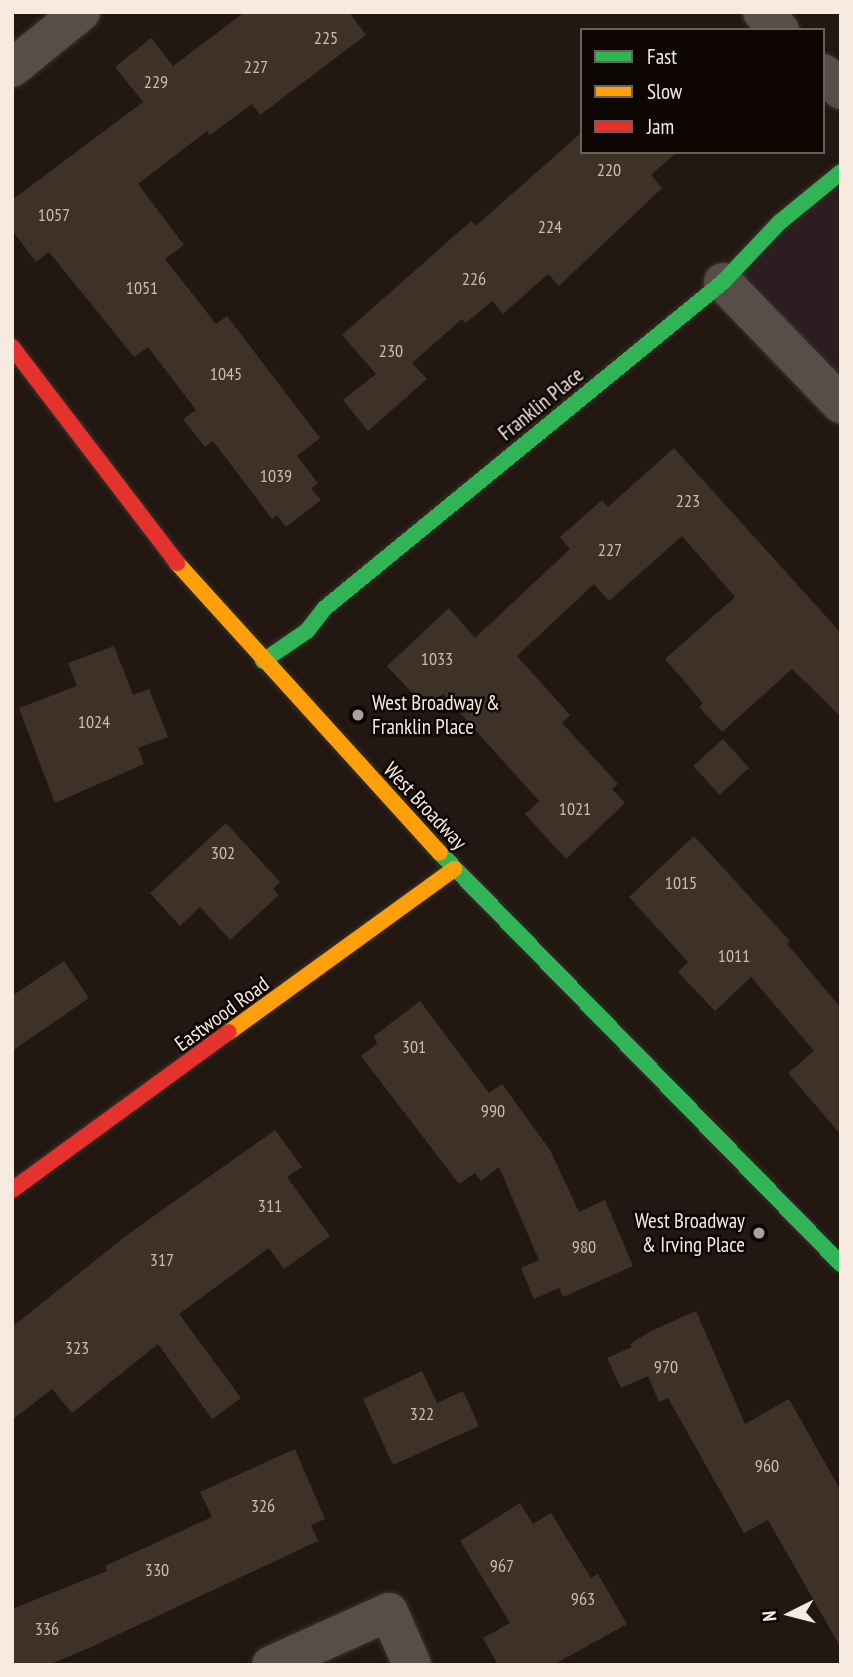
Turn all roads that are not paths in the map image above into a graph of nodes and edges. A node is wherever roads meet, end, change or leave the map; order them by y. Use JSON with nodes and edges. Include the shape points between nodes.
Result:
{"nodes":[{"id":1,"x":81,"y":12,"type":"edge"},
{"id":2,"x":762,"y":12,"type":"edge"},
{"id":3,"x":778,"y":28,"type":"edge"},
{"id":4,"x":12,"y":68,"type":"edge"},
{"id":5,"x":825,"y":75,"type":"edge"},
{"id":6,"x":841,"y":90,"type":"edge"},
{"id":7,"x":841,"y":172,"type":"edge"},
{"id":8,"x":723,"y":282,"type":"junction"},
{"id":9,"x":12,"y":346,"type":"edge"},
{"id":10,"x":841,"y":404,"type":"edge"},
{"id":11,"x":263,"y":661,"type":"junction"},
{"id":12,"x":454,"y":869,"type":"junction"},
{"id":13,"x":12,"y":1189,"type":"edge"},
{"id":14,"x":837,"y":1253,"type":"edge"},
{"id":15,"x":271,"y":1665,"type":"edge"},
{"id":16,"x":412,"y":1665,"type":"edge"}],
"edges":[{"from":1,"to":4,"type":"street"},
{"from":2,"to":3,"type":"street"},
{"from":5,"to":6,"type":"street"},
{"from":7,"to":8,"type":"street","name":"Franklin Place","via":[[780,222]]},
{"from":8,"to":10,"type":"street"},
{"from":8,"to":11,"type":"street","name":"Franklin Place","via":[[325,608],[307,631]]},
{"from":9,"to":11,"type":"street","name":"West Broadway","via":[[145,526]]},
{"from":11,"to":12,"type":"street","name":"West Broadway"},
{"from":12,"to":13,"type":"street","name":"Eastwood Road"},
{"from":12,"to":14,"type":"street","name":"West Broadway"},
{"from":15,"to":16,"type":"street","via":[[389,1612]]}]}
